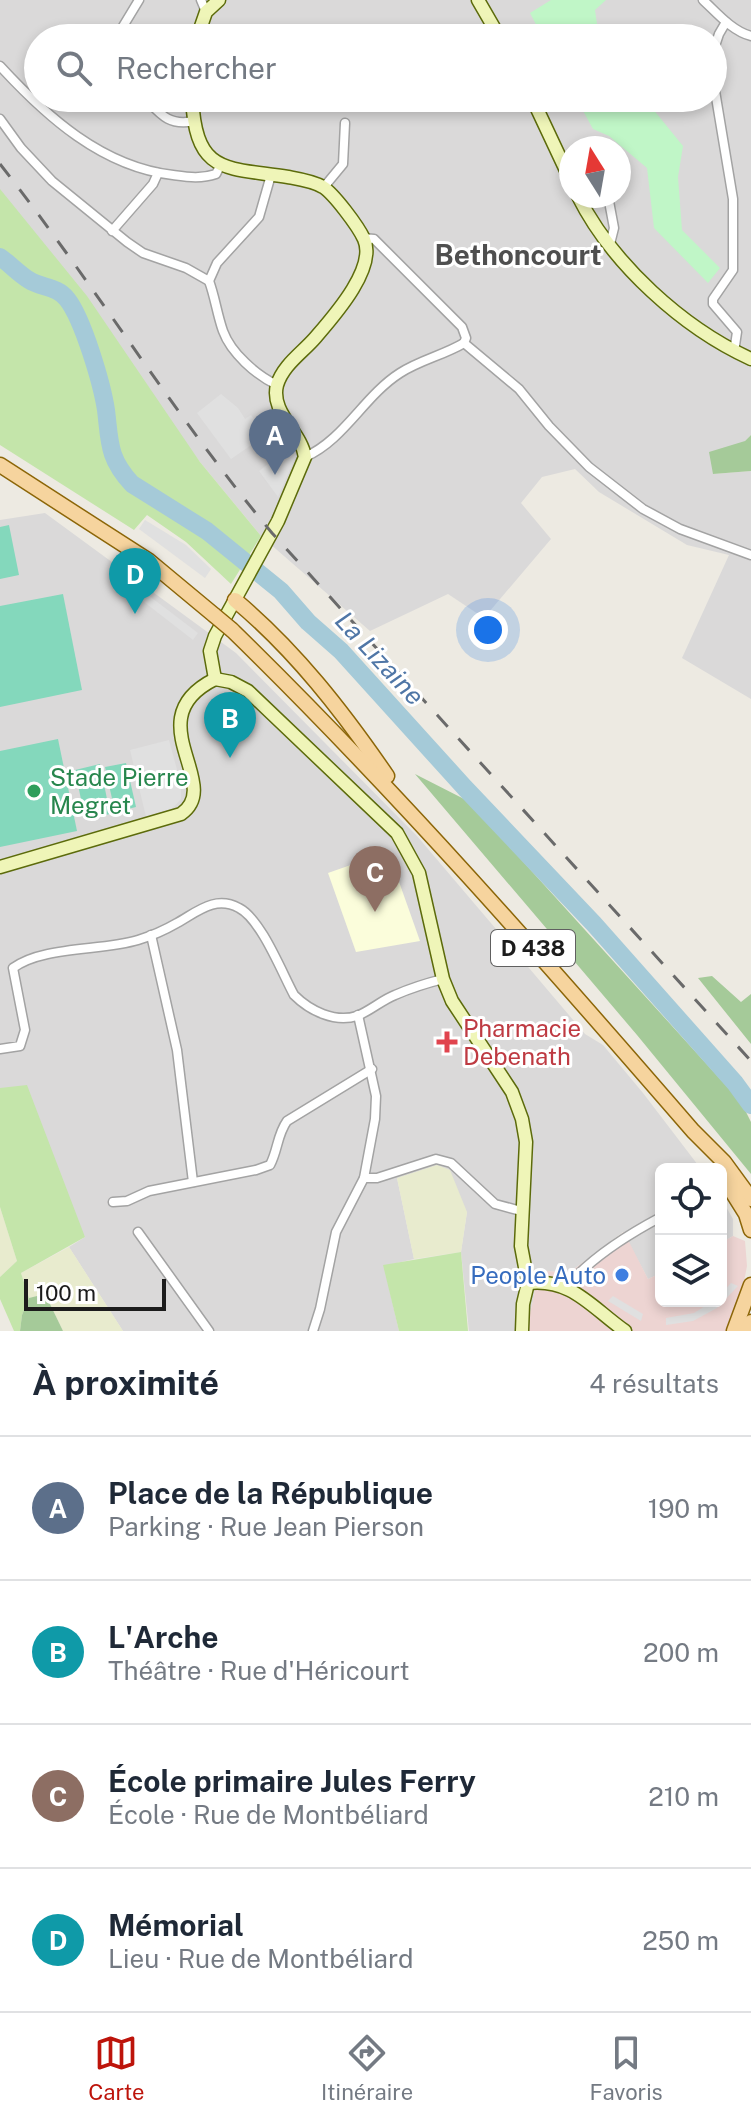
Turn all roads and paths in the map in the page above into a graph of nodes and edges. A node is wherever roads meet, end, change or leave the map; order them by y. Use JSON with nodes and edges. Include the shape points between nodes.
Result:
{"nodes":[{"id":1,"x":139,"y":0,"type":"edge"},
{"id":2,"x":219,"y":0,"type":"edge"},
{"id":3,"x":478,"y":0,"type":"edge"},
{"id":4,"x":703,"y":0,"type":"edge"},
{"id":5,"x":204,"y":6,"type":"edge"},
{"id":6,"x":726,"y":22,"type":"joint"},
{"id":7,"x":124,"y":24,"type":"edge"},
{"id":8,"x":492,"y":24,"type":"edge"},
{"id":9,"x":751,"y":36,"type":"edge"},
{"id":10,"x":0,"y":66,"type":"edge"},
{"id":11,"x":24,"y":92,"type":"edge"},
{"id":12,"x":45,"y":112,"type":"edge"},
{"id":13,"x":158,"y":112,"type":"edge"},
{"id":14,"x":193,"y":112,"type":"edge"},
{"id":15,"x":539,"y":112,"type":"edge"},
{"id":16,"x":718,"y":112,"type":"edge"},
{"id":17,"x":0,"y":119,"type":"edge"},
{"id":18,"x":194,"y":121,"type":"junction"},
{"id":19,"x":345,"y":123,"type":"dead end"},
{"id":20,"x":559,"y":154,"type":"edge"},
{"id":21,"x":220,"y":166,"type":"junction"},
{"id":22,"x":158,"y":173,"type":"junction"},
{"id":23,"x":271,"y":175,"type":"junction"},
{"id":24,"x":324,"y":187,"type":"junction"},
{"id":25,"x":586,"y":208,"type":"edge"},
{"id":26,"x":610,"y":208,"type":"edge"},
{"id":27,"x":112,"y":231,"type":"junction"},
{"id":28,"x":363,"y":238,"type":"junction"},
{"id":29,"x":610,"y":244,"type":"junction"},
{"id":30,"x":209,"y":281,"type":"junction"},
{"id":31,"x":464,"y":343,"type":"junction"},
{"id":32,"x":734,"y":352,"type":"junction"},
{"id":33,"x":751,"y":359,"type":"edge"},
{"id":34,"x":277,"y":385,"type":"junction"},
{"id":35,"x":305,"y":457,"type":"junction"},
{"id":36,"x":0,"y":465,"type":"edge"},
{"id":37,"x":751,"y":555,"type":"edge"},
{"id":38,"x":237,"y":596,"type":"junction"},
{"id":39,"x":222,"y":624,"type":"junction"},
{"id":40,"x":215,"y":679,"type":"junction"},
{"id":41,"x":412,"y":813,"type":"junction"},
{"id":42,"x":0,"y":867,"type":"edge"},
{"id":43,"x":151,"y":935,"type":"junction"},
{"id":44,"x":443,"y":979,"type":"junction"},
{"id":45,"x":358,"y":1015,"type":"junction"},
{"id":46,"x":0,"y":1049,"type":"edge"},
{"id":47,"x":372,"y":1069,"type":"junction"},
{"id":48,"x":693,"y":1131,"type":"junction"},
{"id":49,"x":714,"y":1163,"type":"edge"},
{"id":50,"x":364,"y":1178,"type":"junction"},
{"id":51,"x":193,"y":1182,"type":"junction"},
{"id":52,"x":727,"y":1184,"type":"edge"},
{"id":53,"x":751,"y":1199,"type":"edge"},
{"id":54,"x":113,"y":1202,"type":"dead end"},
{"id":55,"x":521,"y":1211,"type":"junction"},
{"id":56,"x":655,"y":1221,"type":"edge"},
{"id":57,"x":751,"y":1230,"type":"edge"},
{"id":58,"x":138,"y":1232,"type":"dead end"},
{"id":59,"x":528,"y":1283,"type":"junction"},
{"id":60,"x":567,"y":1286,"type":"junction"},
{"id":61,"x":751,"y":1287,"type":"edge"},
{"id":62,"x":751,"y":1322,"type":"edge"},
{"id":63,"x":209,"y":1331,"type":"edge"},
{"id":64,"x":313,"y":1331,"type":"edge"},
{"id":65,"x":522,"y":1331,"type":"edge"},
{"id":66,"x":625,"y":1331,"type":"edge"},
{"id":67,"x":734,"y":1331,"type":"edge"},
{"id":68,"x":747,"y":1331,"type":"edge"}],
"edges":[{"from":1,"to":7,"type":"street"},
{"from":2,"to":5,"type":"street"},
{"from":3,"to":8,"type":"street"},
{"from":4,"to":6,"type":"street"},
{"from":6,"to":9,"type":"street"},
{"from":10,"to":11,"type":"street"},
{"from":12,"to":22,"type":"street","via":[[105,153]]},
{"from":13,"to":18,"type":"street","via":[[178,124]]},
{"from":14,"to":18,"type":"street"},
{"from":15,"to":20,"type":"street"},
{"from":16,"to":32,"type":"street","via":[[733,199],[733,270],[713,304],[737,332]]},
{"from":17,"to":27,"type":"street","via":[[52,181]]},
{"from":18,"to":21,"type":"street","via":[[202,150]]},
{"from":19,"to":24,"type":"street","via":[[343,164]]},
{"from":21,"to":22,"type":"street","via":[[204,178]]},
{"from":21,"to":23,"type":"street"},
{"from":22,"to":27,"type":"street"},
{"from":23,"to":24,"type":"street"},
{"from":23,"to":30,"type":"street","via":[[259,217],[217,263]]},
{"from":24,"to":28,"type":"street"},
{"from":25,"to":29,"type":"street"},
{"from":26,"to":29,"type":"street"},
{"from":27,"to":30,"type":"street","via":[[143,253]]},
{"from":28,"to":31,"type":"street","via":[[374,239],[462,327]]},
{"from":28,"to":34,"type":"street","via":[[368,252],[365,267]]},
{"from":29,"to":32,"type":"street","via":[[678,314]]},
{"from":30,"to":34,"type":"street","via":[[231,346]]},
{"from":31,"to":35,"type":"street","via":[[400,373],[321,450]]},
{"from":31,"to":37,"type":"street","via":[[519,389],[589,467],[643,509]]},
{"from":32,"to":33,"type":"street"},
{"from":34,"to":35,"type":"street","via":[[281,412]]},
{"from":35,"to":38,"type":"street"},
{"from":36,"to":39,"type":"main road","number":"D 438","via":[[149,561]]},
{"from":38,"to":39,"type":"street"},
{"from":38,"to":41,"type":"main road","via":[[304,665]]},
{"from":39,"to":40,"type":"street","via":[[210,651]]},
{"from":39,"to":41,"type":"main road","number":"D 438"},
{"from":40,"to":42,"type":"street","via":[[189,696],[180,715],[195,789],[188,809]]},
{"from":40,"to":44,"type":"street","via":[[248,691],[397,833],[419,873]]},
{"from":41,"to":48,"type":"main road","number":"D 438"},
{"from":43,"to":45,"type":"street","via":[[208,905],[236,906],[250,917],[303,1004],[322,1014]]},
{"from":43,"to":46,"type":"street","via":[[21,961],[13,968],[25,1030],[20,1046]]},
{"from":43,"to":51,"type":"street","via":[[177,1050]]},
{"from":44,"to":45,"type":"street","via":[[392,996]]},
{"from":44,"to":55,"type":"street","via":[[518,1105],[526,1142]]},
{"from":45,"to":47,"type":"street"},
{"from":47,"to":50,"type":"street","via":[[375,1119]]},
{"from":47,"to":51,"type":"street","via":[[287,1121],[270,1165]]},
{"from":48,"to":49,"type":"main road"},
{"from":48,"to":53,"type":"main road"},
{"from":50,"to":55,"type":"street","via":[[436,1159],[451,1163],[495,1204]]},
{"from":50,"to":64,"type":"street","via":[[336,1232]]},
{"from":51,"to":54,"type":"street"},
{"from":52,"to":57,"type":"main road"},
{"from":55,"to":59,"type":"street"},
{"from":56,"to":60,"type":"street","via":[[603,1254]]},
{"from":58,"to":63,"type":"street"},
{"from":59,"to":60,"type":"street"},
{"from":59,"to":65,"type":"street"},
{"from":60,"to":66,"type":"street"},
{"from":61,"to":67,"type":"main road"},
{"from":62,"to":68,"type":"main road"}]}
